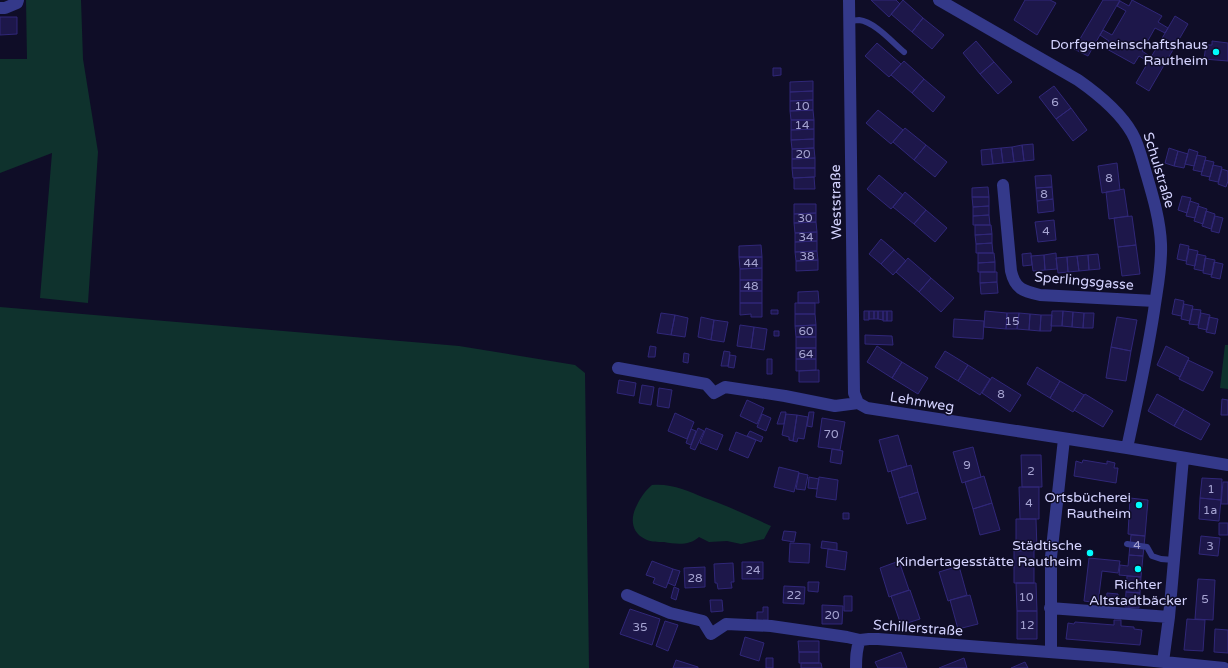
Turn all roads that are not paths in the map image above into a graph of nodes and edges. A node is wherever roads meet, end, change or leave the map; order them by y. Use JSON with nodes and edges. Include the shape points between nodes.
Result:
{"nodes":[{"id":1,"x":18,"y":0,"type":"edge"},
{"id":2,"x":849,"y":0,"type":"edge"},
{"id":3,"x":939,"y":0,"type":"edge"},
{"id":4,"x":0,"y":8,"type":"edge"},
{"id":5,"x":849,"y":21,"type":"junction"},
{"id":6,"x":904,"y":52,"type":"dead end"},
{"id":7,"x":1003,"y":185,"type":"dead end"},
{"id":8,"x":1155,"y":301,"type":"junction"},
{"id":9,"x":618,"y":368,"type":"dead end"},
{"id":10,"x":858,"y":403,"type":"junction"},
{"id":11,"x":1064,"y":439,"type":"junction"},
{"id":12,"x":1127,"y":448,"type":"junction"},
{"id":13,"x":1183,"y":458,"type":"junction"},
{"id":14,"x":1228,"y":465,"type":"edge"},
{"id":15,"x":1126,"y":544,"type":"dead end"},
{"id":16,"x":1174,"y":560,"type":"junction"},
{"id":17,"x":627,"y":595,"type":"dead end"},
{"id":18,"x":1050,"y":608,"type":"junction"},
{"id":19,"x":1169,"y":617,"type":"junction"},
{"id":20,"x":860,"y":640,"type":"junction"},
{"id":21,"x":1051,"y":652,"type":"junction"},
{"id":22,"x":1116,"y":662,"type":"edge"},
{"id":23,"x":1163,"y":662,"type":"junction"},
{"id":24,"x":1198,"y":667,"type":"edge"},
{"id":25,"x":856,"y":668,"type":"edge"},
{"id":26,"x":1224,"y":668,"type":"edge"}],
"edges":[{"from":1,"to":4,"type":"street","via":[[17,3]]},
{"from":2,"to":5,"type":"street","name":"Weststraße"},
{"from":3,"to":8,"type":"street","name":"Schulstraße","via":[[1078,80],[1126,123],[1136,141],[1158,218],[1161,246]]},
{"from":5,"to":6,"type":"lane","via":[[860,20],[868,23]]},
{"from":5,"to":10,"type":"street","name":"Weststraße","via":[[854,393]]},
{"from":7,"to":8,"type":"street","name":"Sperlingsgasse","via":[[1011,271],[1017,286],[1040,295]]},
{"from":8,"to":12,"type":"street","name":"Schulstraße"},
{"from":9,"to":10,"type":"street","name":"Lehmweg","via":[[706,384],[714,393],[726,387],[835,406]]},
{"from":10,"to":11,"type":"street","name":"Lehmweg","via":[[867,408]]},
{"from":11,"to":12,"type":"street","name":"Lehmweg"},
{"from":11,"to":18,"type":"street","via":[[1051,557]]},
{"from":12,"to":13,"type":"street","name":"Lehmweg"},
{"from":13,"to":14,"type":"street","name":"Lehmweg"},
{"from":13,"to":16,"type":"street"},
{"from":15,"to":16,"type":"lane","via":[[1147,547],[1152,556]]},
{"from":16,"to":19,"type":"street"},
{"from":17,"to":20,"type":"street","name":"Schillerstraße","via":[[670,613],[703,621],[711,634],[726,624],[771,626]]},
{"from":18,"to":19,"type":"street"},
{"from":18,"to":21,"type":"street"},
{"from":19,"to":23,"type":"street"},
{"from":20,"to":21,"type":"street","name":"Schillerstraße","via":[[878,639]]},
{"from":20,"to":25,"type":"street"},
{"from":21,"to":22,"type":"street","name":"Schillerstraße"},
{"from":22,"to":23,"type":"street","name":"Schillerstraße"},
{"from":23,"to":24,"type":"street","name":"Schillerstraße"},
{"from":24,"to":26,"type":"street","name":"Schillerstraße"}]}
